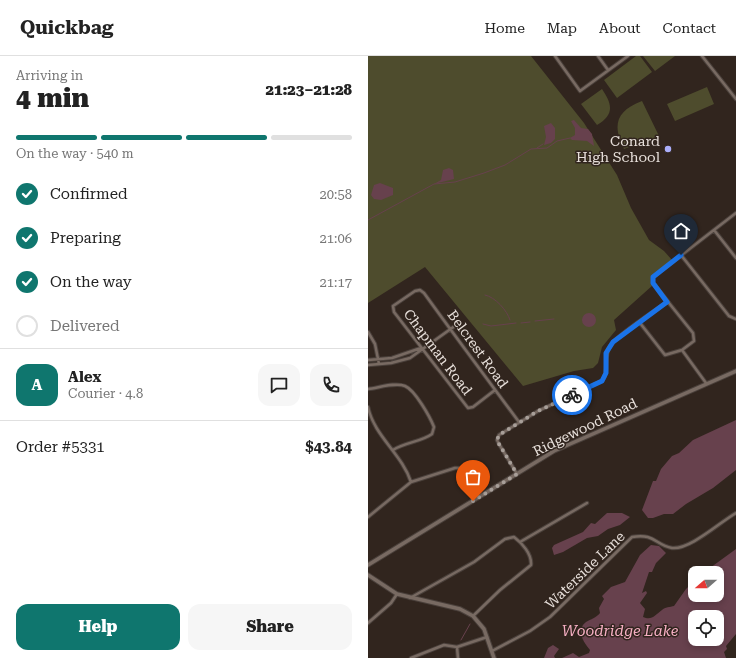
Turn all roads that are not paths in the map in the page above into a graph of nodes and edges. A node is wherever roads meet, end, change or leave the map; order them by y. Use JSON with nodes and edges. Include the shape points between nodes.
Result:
{"nodes":[{"id":1,"x":555,"y":56,"type":"edge"},
{"id":2,"x":598,"y":56,"type":"edge"},
{"id":3,"x":628,"y":56,"type":"edge"},
{"id":4,"x":702,"y":56,"type":"edge"},
{"id":5,"x":608,"y":70,"type":"junction"},
{"id":6,"x":736,"y":98,"type":"edge"},
{"id":7,"x":736,"y":213,"type":"edge"},
{"id":8,"x":714,"y":230,"type":"junction"},
{"id":9,"x":681,"y":255,"type":"junction"},
{"id":10,"x":736,"y":258,"type":"edge"},
{"id":11,"x":420,"y":290,"type":"joint"},
{"id":12,"x":667,"y":302,"type":"junction"},
{"id":13,"x":736,"y":319,"type":"edge"},
{"id":14,"x":459,"y":323,"type":"dead end"},
{"id":15,"x":640,"y":323,"type":"junction"},
{"id":16,"x":450,"y":328,"type":"junction"},
{"id":17,"x":368,"y":332,"type":"edge"},
{"id":18,"x":422,"y":348,"type":"junction"},
{"id":19,"x":682,"y":350,"type":"junction"},
{"id":20,"x":378,"y":359,"type":"junction"},
{"id":21,"x":368,"y":360,"type":"edge"},
{"id":22,"x":379,"y":364,"type":"junction"},
{"id":23,"x":368,"y":365,"type":"edge"},
{"id":24,"x":736,"y":371,"type":"edge"},
{"id":25,"x":706,"y":383,"type":"junction"},
{"id":26,"x":368,"y":389,"type":"edge"},
{"id":27,"x":495,"y":390,"type":"junction"},
{"id":28,"x":368,"y":407,"type":"edge"},
{"id":29,"x":519,"y":422,"type":"junction"},
{"id":30,"x":393,"y":450,"type":"junction"},
{"id":31,"x":517,"y":474,"type":"junction"},
{"id":32,"x":411,"y":482,"type":"junction"},
{"id":33,"x":473,"y":501,"type":"junction"},
{"id":34,"x":587,"y":503,"type":"dead end"},
{"id":35,"x":736,"y":513,"type":"edge"},
{"id":36,"x":368,"y":517,"type":"edge"},
{"id":37,"x":520,"y":542,"type":"junction"},
{"id":38,"x":368,"y":565,"type":"edge"},
{"id":39,"x":368,"y":575,"type":"edge"},
{"id":40,"x":397,"y":594,"type":"junction"},
{"id":41,"x":409,"y":598,"type":"junction"},
{"id":42,"x":473,"y":616,"type":"junction"},
{"id":43,"x":368,"y":623,"type":"edge"},
{"id":44,"x":488,"y":637,"type":"junction"},
{"id":45,"x":457,"y":647,"type":"junction"},
{"id":46,"x":492,"y":651,"type":"junction"},
{"id":47,"x":411,"y":658,"type":"edge"},
{"id":48,"x":458,"y":658,"type":"edge"},
{"id":49,"x":494,"y":658,"type":"edge"}],
"edges":[{"from":1,"to":5,"type":"street","via":[[580,91]]},
{"from":2,"to":5,"type":"street"},
{"from":3,"to":5,"type":"street"},
{"from":4,"to":6,"type":"street"},
{"from":7,"to":8,"type":"street"},
{"from":8,"to":9,"type":"street"},
{"from":8,"to":10,"type":"street"},
{"from":9,"to":12,"type":"street","via":[[652,279]]},
{"from":9,"to":13,"type":"street","via":[[729,316]]},
{"from":11,"to":16,"type":"street","name":"Belcrest Road"},
{"from":11,"to":18,"type":"street","name":"Chapman Road","via":[[395,304],[393,309]]},
{"from":12,"to":15,"type":"street"},
{"from":12,"to":19,"type":"street","via":[[693,333],[694,341]]},
{"from":14,"to":16,"type":"street"},
{"from":15,"to":19,"type":"street","via":[[665,355]]},
{"from":15,"to":29,"type":"street","via":[[609,346],[606,373],[602,381]]},
{"from":16,"to":18,"type":"street"},
{"from":16,"to":27,"type":"street","name":"Belcrest Road"},
{"from":17,"to":20,"type":"street","via":[[375,344]]},
{"from":18,"to":20,"type":"street","via":[[392,358]]},
{"from":18,"to":22,"type":"street","via":[[410,358]]},
{"from":18,"to":27,"type":"street","name":"Chapman Road","via":[[468,408]]},
{"from":19,"to":25,"type":"street"},
{"from":20,"to":21,"type":"street"},
{"from":20,"to":22,"type":"street"},
{"from":22,"to":23,"type":"street"},
{"from":24,"to":25,"type":"main road","name":"Ridgewood Road"},
{"from":25,"to":31,"type":"main road","name":"Ridgewood Road","via":[[561,448]]},
{"from":26,"to":30,"type":"street","via":[[400,385],[407,387],[422,405],[434,427],[429,437],[408,442]]},
{"from":27,"to":29,"type":"street","name":"Belcrest Road"},
{"from":28,"to":30,"type":"street","via":[[373,422]]},
{"from":29,"to":31,"type":"street","via":[[499,435],[497,440]]},
{"from":30,"to":32,"type":"street","via":[[403,463]]},
{"from":31,"to":33,"type":"main road","name":"Ridgewood Road"},
{"from":32,"to":33,"type":"street","via":[[441,471],[463,468],[471,477]]},
{"from":32,"to":36,"type":"street"},
{"from":33,"to":38,"type":"main road","name":"Ridgewood Road"},
{"from":34,"to":37,"type":"street"},
{"from":35,"to":46,"type":"street","name":"Waterside Lane","via":[[681,548],[666,546],[650,536],[632,536],[550,617]]},
{"from":37,"to":41,"type":"street","via":[[514,537],[505,539],[474,562]]},
{"from":37,"to":42,"type":"street","via":[[530,558],[531,565]]},
{"from":39,"to":40,"type":"main road"},
{"from":40,"to":41,"type":"main road"},
{"from":40,"to":43,"type":"street","via":[[391,603]]},
{"from":41,"to":42,"type":"main road","via":[[460,610]]},
{"from":42,"to":44,"type":"main road"},
{"from":44,"to":45,"type":"street"},
{"from":44,"to":46,"type":"main road"},
{"from":45,"to":47,"type":"street","via":[[444,645]]},
{"from":45,"to":48,"type":"street"},
{"from":46,"to":49,"type":"main road"}]}
